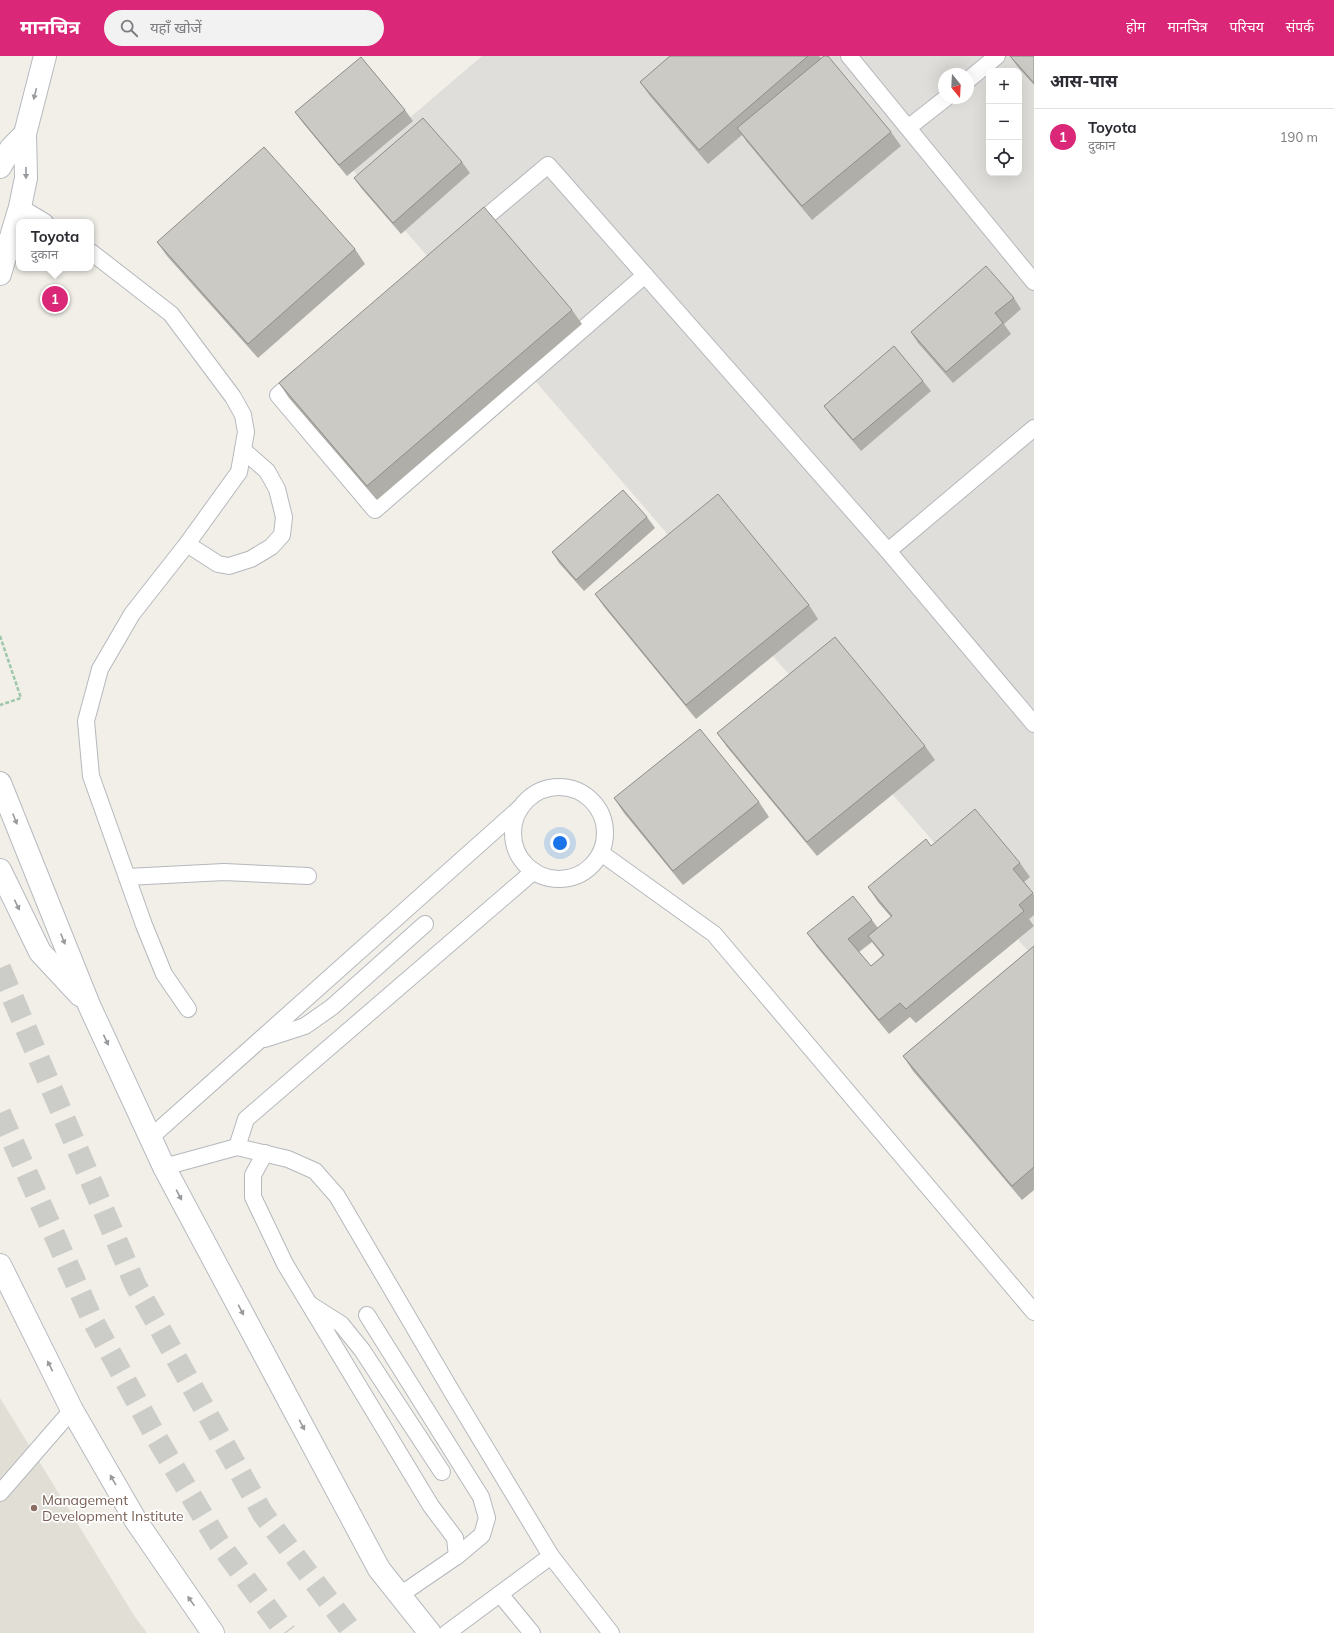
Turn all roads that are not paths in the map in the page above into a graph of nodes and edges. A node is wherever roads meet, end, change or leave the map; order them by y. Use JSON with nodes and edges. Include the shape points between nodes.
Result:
{"nodes":[{"id":1,"x":45,"y":56,"type":"edge"},
{"id":2,"x":849,"y":56,"type":"edge"},
{"id":3,"x":997,"y":56,"type":"edge"},
{"id":4,"x":974,"y":75,"type":"edge"},
{"id":5,"x":938,"y":104,"type":"edge"},
{"id":6,"x":909,"y":127,"type":"junction"},
{"id":7,"x":25,"y":134,"type":"junction"},
{"id":8,"x":0,"y":167,"type":"edge"},
{"id":9,"x":20,"y":207,"type":"junction"},
{"id":10,"x":16,"y":219,"type":"edge"},
{"id":11,"x":40,"y":219,"type":"edge"},
{"id":12,"x":16,"y":220,"type":"edge"},
{"id":13,"x":463,"y":236,"type":"edge"},
{"id":14,"x":94,"y":254,"type":"edge"},
{"id":15,"x":0,"y":274,"type":"edge"},
{"id":16,"x":645,"y":275,"type":"junction"},
{"id":17,"x":1034,"y":282,"type":"edge"},
{"id":18,"x":314,"y":364,"type":"edge"},
{"id":19,"x":1034,"y":428,"type":"edge"},
{"id":20,"x":243,"y":450,"type":"junction"},
{"id":21,"x":187,"y":544,"type":"junction"},
{"id":22,"x":888,"y":551,"type":"junction"},
{"id":23,"x":1034,"y":724,"type":"edge"},
{"id":24,"x":0,"y":783,"type":"edge"},
{"id":25,"x":521,"y":808,"type":"junction"},
{"id":26,"x":601,"y":853,"type":"junction"},
{"id":27,"x":0,"y":870,"type":"edge"},
{"id":28,"x":534,"y":871,"type":"junction"},
{"id":29,"x":308,"y":876,"type":"dead end"},
{"id":30,"x":127,"y":877,"type":"junction"},
{"id":31,"x":425,"y":924,"type":"dead end"},
{"id":32,"x":89,"y":1005,"type":"junction"},
{"id":33,"x":188,"y":1009,"type":"dead end"},
{"id":34,"x":258,"y":1042,"type":"junction"},
{"id":35,"x":151,"y":1137,"type":"junction"},
{"id":36,"x":237,"y":1147,"type":"junction"},
{"id":37,"x":265,"y":1153,"type":"junction"},
{"id":38,"x":164,"y":1167,"type":"junction"},
{"id":39,"x":0,"y":1265,"type":"edge"},
{"id":40,"x":308,"y":1303,"type":"junction"},
{"id":41,"x":1034,"y":1312,"type":"edge"},
{"id":42,"x":367,"y":1315,"type":"dead end"},
{"id":43,"x":72,"y":1410,"type":"junction"},
{"id":44,"x":442,"y":1472,"type":"dead end"},
{"id":45,"x":0,"y":1493,"type":"edge"},
{"id":46,"x":457,"y":1556,"type":"junction"},
{"id":47,"x":551,"y":1556,"type":"junction"},
{"id":48,"x":500,"y":1594,"type":"junction"},
{"id":49,"x":400,"y":1595,"type":"junction"},
{"id":50,"x":213,"y":1633,"type":"edge"},
{"id":51,"x":430,"y":1633,"type":"edge"},
{"id":52,"x":447,"y":1633,"type":"edge"},
{"id":53,"x":532,"y":1633,"type":"edge"},
{"id":54,"x":611,"y":1633,"type":"edge"}],
"edges":[{"from":1,"to":7,"type":"street","one_way":true},
{"from":2,"to":6,"type":"lane"},
{"from":3,"to":4,"type":"lane"},
{"from":5,"to":6,"type":"lane"},
{"from":6,"to":17,"type":"lane"},
{"from":7,"to":8,"type":"street","via":[[11,148]]},
{"from":7,"to":9,"type":"street","one_way":true,"via":[[26,178]]},
{"from":9,"to":10,"type":"street"},
{"from":9,"to":11,"type":"lane"},
{"from":12,"to":15,"type":"street"},
{"from":13,"to":16,"type":"lane","via":[[548,165]]},
{"from":14,"to":20,"type":"lane","via":[[171,314],[233,397],[243,415],[246,432]]},
{"from":16,"to":18,"type":"lane","via":[[375,510],[278,395]]},
{"from":16,"to":22,"type":"lane"},
{"from":19,"to":22,"type":"lane"},
{"from":20,"to":21,"type":"lane","via":[[239,472]]},
{"from":20,"to":21,"type":"lane","via":[[267,471],[277,489],[284,517],[282,535],[271,548],[251,559],[230,566],[218,564]]},
{"from":21,"to":30,"type":"lane","via":[[132,614],[100,669],[86,721],[91,776]]},
{"from":22,"to":23,"type":"lane"},
{"from":24,"to":32,"type":"street","one_way":true},
{"from":25,"to":26,"type":"lane","via":[[531,797],[544,790],[558,787],[574,789],[587,796],[598,808],[604,823],[605,838]]},
{"from":25,"to":28,"type":"lane","via":[[515,820],[513,835],[516,849],[523,861]]},
{"from":25,"to":34,"type":"lane"},
{"from":26,"to":28,"type":"lane","via":[[591,866],[578,875],[555,878]]},
{"from":26,"to":41,"type":"lane","via":[[714,934]]},
{"from":27,"to":32,"type":"street","one_way":true,"via":[[40,952]]},
{"from":28,"to":36,"type":"lane","via":[[246,1119]]},
{"from":29,"to":30,"type":"lane","via":[[224,872]]},
{"from":30,"to":33,"type":"lane","via":[[164,974]]},
{"from":31,"to":34,"type":"lane","via":[[332,1007],[305,1026]]},
{"from":32,"to":35,"type":"street","one_way":true},
{"from":34,"to":35,"type":"lane"},
{"from":35,"to":38,"type":"street"},
{"from":36,"to":37,"type":"lane"},
{"from":36,"to":38,"type":"lane"},
{"from":37,"to":40,"type":"lane","via":[[253,1175],[253,1197],[285,1264]]},
{"from":37,"to":47,"type":"lane","via":[[288,1159],[315,1171],[337,1196]]},
{"from":38,"to":49,"type":"street","one_way":true,"via":[[379,1569]]},
{"from":43,"to":39,"type":"street","one_way":true},
{"from":40,"to":44,"type":"lane","via":[[341,1324],[362,1350]]},
{"from":40,"to":46,"type":"lane","via":[[432,1506],[455,1538]]},
{"from":42,"to":46,"type":"lane","via":[[482,1497],[488,1518],[482,1535]]},
{"from":43,"to":45,"type":"lane"},
{"from":50,"to":43,"type":"street","one_way":true,"via":[[136,1521]]},
{"from":46,"to":49,"type":"lane"},
{"from":47,"to":48,"type":"lane"},
{"from":47,"to":54,"type":"lane"},
{"from":48,"to":52,"type":"lane"},
{"from":48,"to":53,"type":"lane"},
{"from":49,"to":51,"type":"street"}]}
